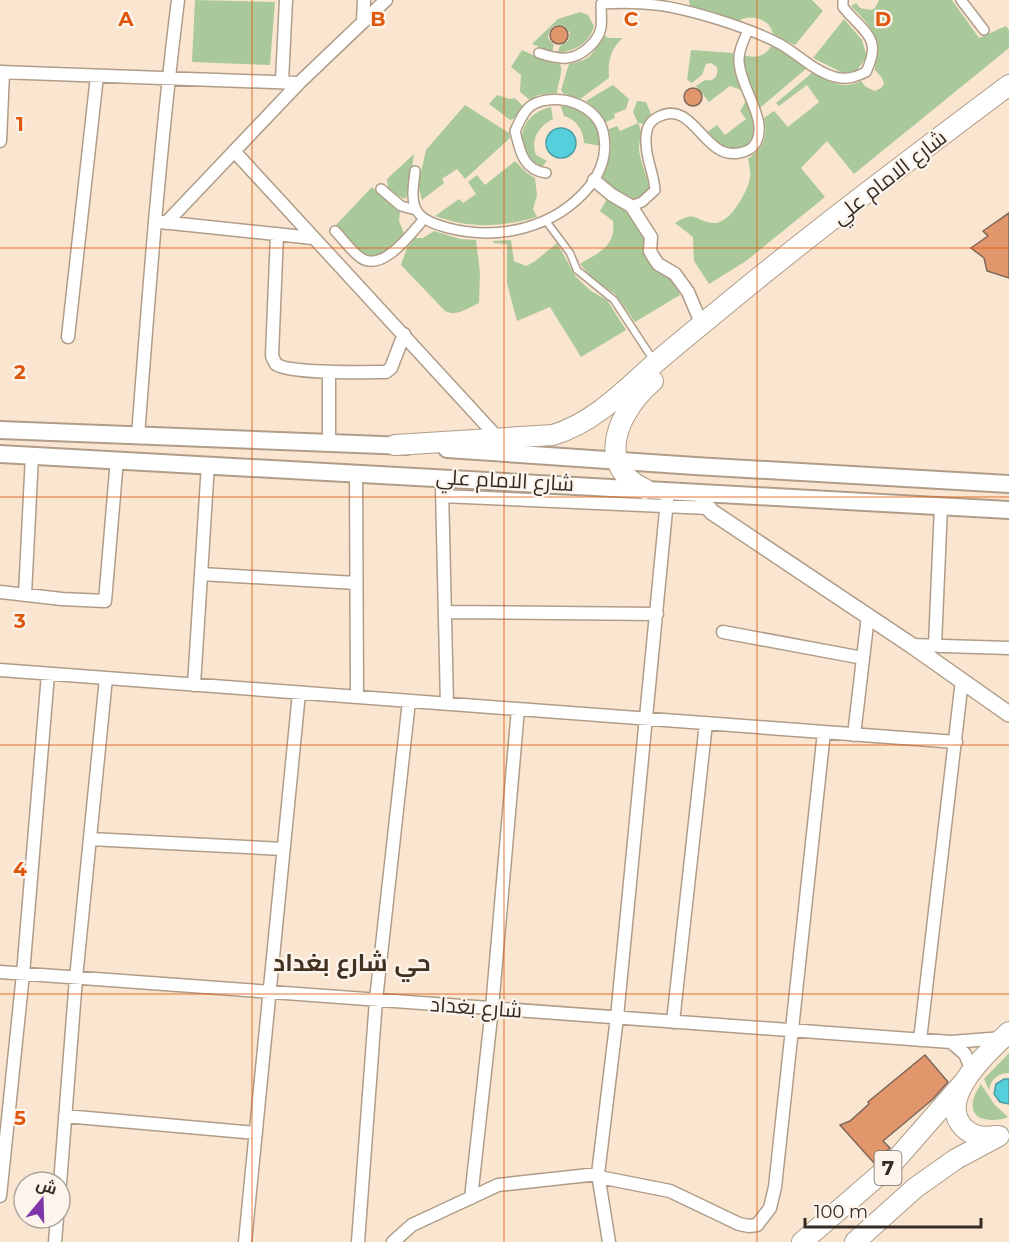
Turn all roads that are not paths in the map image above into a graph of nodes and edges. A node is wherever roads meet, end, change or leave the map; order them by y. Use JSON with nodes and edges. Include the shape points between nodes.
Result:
{"nodes":[{"id":1,"x":178,"y":0,"type":"edge"},
{"id":2,"x":286,"y":0,"type":"edge"},
{"id":3,"x":364,"y":0,"type":"edge"},
{"id":4,"x":386,"y":0,"type":"edge"},
{"id":5,"x":684,"y":0,"type":"edge"},
{"id":6,"x":843,"y":0,"type":"edge"},
{"id":7,"x":961,"y":0,"type":"edge"},
{"id":8,"x":684,"y":11,"type":"junction"},
{"id":9,"x":363,"y":22,"type":"junction"},
{"id":10,"x":748,"y":30,"type":"junction"},
{"id":11,"x":984,"y":30,"type":"dead end"},
{"id":12,"x":539,"y":53,"type":"dead end"},
{"id":13,"x":2,"y":72,"type":"edge"},
{"id":14,"x":97,"y":76,"type":"junction"},
{"id":15,"x":168,"y":77,"type":"junction"},
{"id":16,"x":282,"y":81,"type":"junction"},
{"id":17,"x":299,"y":83,"type":"junction"},
{"id":18,"x":1009,"y":85,"type":"edge"},
{"id":19,"x":0,"y":141,"type":"edge"},
{"id":20,"x":234,"y":151,"type":"junction"},
{"id":21,"x":415,"y":171,"type":"dead end"},
{"id":22,"x":546,"y":173,"type":"dead end"},
{"id":23,"x":594,"y":180,"type":"junction"},
{"id":24,"x":381,"y":189,"type":"dead end"},
{"id":25,"x":631,"y":206,"type":"junction"},
{"id":26,"x":416,"y":210,"type":"junction"},
{"id":27,"x":424,"y":219,"type":"junction"},
{"id":28,"x":546,"y":221,"type":"junction"},
{"id":29,"x":160,"y":222,"type":"junction"},
{"id":30,"x":335,"y":231,"type":"dead end"},
{"id":31,"x":277,"y":234,"type":"junction"},
{"id":32,"x":313,"y":238,"type":"junction"},
{"id":33,"x":702,"y":325,"type":"junction"},
{"id":34,"x":404,"y":334,"type":"junction"},
{"id":35,"x":68,"y":337,"type":"dead end"},
{"id":36,"x":655,"y":363,"type":"junction"},
{"id":37,"x":329,"y":372,"type":"junction"},
{"id":38,"x":0,"y":430,"type":"edge"},
{"id":39,"x":138,"y":436,"type":"junction"},
{"id":40,"x":498,"y":438,"type":"junction"},
{"id":41,"x":329,"y":442,"type":"junction"},
{"id":42,"x":395,"y":445,"type":"junction"},
{"id":43,"x":0,"y":454,"type":"edge"},
{"id":44,"x":32,"y":455,"type":"junction"},
{"id":45,"x":543,"y":455,"type":"junction"},
{"id":46,"x":117,"y":459,"type":"junction"},
{"id":47,"x":616,"y":460,"type":"junction"},
{"id":48,"x":208,"y":464,"type":"junction"},
{"id":49,"x":356,"y":472,"type":"junction"},
{"id":50,"x":441,"y":477,"type":"junction"},
{"id":51,"x":540,"y":482,"type":"junction"},
{"id":52,"x":1009,"y":484,"type":"edge"},
{"id":53,"x":645,"y":489,"type":"junction"},
{"id":54,"x":442,"y":496,"type":"junction"},
{"id":55,"x":667,"y":498,"type":"junction"},
{"id":56,"x":704,"y":500,"type":"junction"},
{"id":57,"x":941,"y":506,"type":"junction"},
{"id":58,"x":1009,"y":510,"type":"edge"},
{"id":59,"x":201,"y":574,"type":"junction"},
{"id":60,"x":356,"y":583,"type":"junction"},
{"id":61,"x":0,"y":592,"type":"edge"},
{"id":62,"x":25,"y":595,"type":"junction"},
{"id":63,"x":446,"y":612,"type":"junction"},
{"id":64,"x":657,"y":614,"type":"junction"},
{"id":65,"x":868,"y":616,"type":"junction"},
{"id":66,"x":723,"y":632,"type":"dead end"},
{"id":67,"x":911,"y":645,"type":"junction"},
{"id":68,"x":935,"y":645,"type":"junction"},
{"id":69,"x":1009,"y":648,"type":"edge"},
{"id":70,"x":863,"y":658,"type":"junction"},
{"id":71,"x":0,"y":670,"type":"edge"},
{"id":72,"x":48,"y":674,"type":"junction"},
{"id":73,"x":106,"y":678,"type":"junction"},
{"id":74,"x":962,"y":680,"type":"junction"},
{"id":75,"x":194,"y":685,"type":"junction"},
{"id":76,"x":299,"y":693,"type":"junction"},
{"id":77,"x":357,"y":697,"type":"junction"},
{"id":78,"x":409,"y":701,"type":"junction"},
{"id":79,"x":447,"y":704,"type":"junction"},
{"id":80,"x":518,"y":710,"type":"junction"},
{"id":81,"x":1009,"y":714,"type":"edge"},
{"id":82,"x":645,"y":719,"type":"junction"},
{"id":83,"x":706,"y":723,"type":"junction"},
{"id":84,"x":824,"y":732,"type":"junction"},
{"id":85,"x":854,"y":735,"type":"junction"},
{"id":86,"x":956,"y":742,"type":"junction"},
{"id":87,"x":90,"y":839,"type":"junction"},
{"id":88,"x":283,"y":849,"type":"junction"},
{"id":89,"x":0,"y":972,"type":"edge"},
{"id":90,"x":23,"y":974,"type":"junction"},
{"id":91,"x":76,"y":978,"type":"junction"},
{"id":92,"x":268,"y":992,"type":"junction"},
{"id":93,"x":376,"y":1000,"type":"junction"},
{"id":94,"x":492,"y":1008,"type":"junction"},
{"id":95,"x":617,"y":1017,"type":"junction"},
{"id":96,"x":673,"y":1022,"type":"junction"},
{"id":97,"x":793,"y":1030,"type":"junction"},
{"id":98,"x":1006,"y":1035,"type":"edge"},
{"id":99,"x":920,"y":1040,"type":"junction"},
{"id":100,"x":951,"y":1042,"type":"junction"},
{"id":101,"x":967,"y":1077,"type":"junction"},
{"id":102,"x":65,"y":1116,"type":"junction"},
{"id":103,"x":256,"y":1133,"type":"junction"},
{"id":104,"x":1004,"y":1134,"type":"edge"},
{"id":105,"x":61,"y":1170,"type":"edge"},
{"id":106,"x":598,"y":1176,"type":"junction"},
{"id":107,"x":0,"y":1196,"type":"edge"},
{"id":108,"x":471,"y":1198,"type":"junction"},
{"id":109,"x":245,"y":1242,"type":"edge"},
{"id":110,"x":358,"y":1242,"type":"edge"},
{"id":111,"x":393,"y":1242,"type":"edge"},
{"id":112,"x":609,"y":1242,"type":"edge"},
{"id":113,"x":802,"y":1242,"type":"edge"},
{"id":114,"x":855,"y":1242,"type":"edge"}],
"edges":[{"from":1,"to":15,"type":"street"},
{"from":2,"to":16,"type":"street"},
{"from":3,"to":9,"type":"street"},
{"from":4,"to":9,"type":"street"},
{"from":5,"to":8,"type":"street"},
{"from":6,"to":10,"type":"street","via":[[843,7],[872,42],[874,56],[866,72],[851,79],[833,77]]},
{"from":7,"to":11,"type":"street"},
{"from":8,"to":10,"type":"street"},
{"from":8,"to":12,"type":"street","via":[[658,5],[601,4],[601,30],[582,53],[568,59]]},
{"from":9,"to":17,"type":"street"},
{"from":10,"to":25,"type":"street","via":[[738,58],[742,82],[759,118],[760,132],[754,146],[731,154],[710,144],[684,117],[664,114],[654,118],[648,127],[646,150],[655,189],[642,202]]},
{"from":13,"to":14,"type":"street"},
{"from":13,"to":19,"type":"street"},
{"from":14,"to":15,"type":"street"},
{"from":14,"to":35,"type":"street"},
{"from":15,"to":16,"type":"street"},
{"from":15,"to":29,"type":"street"},
{"from":16,"to":17,"type":"street"},
{"from":17,"to":20,"type":"street"},
{"from":18,"to":33,"type":"main road","name":"شارع الامام علي"},
{"from":20,"to":29,"type":"street"},
{"from":20,"to":32,"type":"street"},
{"from":21,"to":26,"type":"street"},
{"from":22,"to":23,"type":"street","via":[[535,172],[524,160],[515,131],[531,106],[561,98],[592,114],[604,132],[603,164]]},
{"from":23,"to":25,"type":"street"},
{"from":23,"to":28,"type":"street","via":[[569,208]]},
{"from":24,"to":26,"type":"street","via":[[401,206]]},
{"from":25,"to":33,"type":"street","via":[[651,237],[654,258],[675,274],[688,292]]},
{"from":26,"to":27,"type":"street"},
{"from":27,"to":28,"type":"street","via":[[460,231],[487,234]]},
{"from":27,"to":30,"type":"street","via":[[393,252],[374,261],[363,260]]},
{"from":28,"to":36,"type":"lane","via":[[570,253],[577,270],[614,300]]},
{"from":29,"to":31,"type":"street"},
{"from":29,"to":39,"type":"street"},
{"from":31,"to":32,"type":"street"},
{"from":31,"to":37,"type":"street","via":[[272,356],[276,364],[285,368]]},
{"from":32,"to":34,"type":"street"},
{"from":33,"to":36,"type":"main road","name":"شارع الامام علي"},
{"from":33,"to":47,"type":"main road","via":[[664,373],[628,409],[617,435]]},
{"from":34,"to":37,"type":"street","via":[[386,372]]},
{"from":34,"to":40,"type":"street"},
{"from":36,"to":40,"type":"main road","name":"شارع الامام علي","via":[[610,404],[565,432]]},
{"from":37,"to":41,"type":"street"},
{"from":38,"to":39,"type":"main road","name":"شارع الامام علي"},
{"from":39,"to":41,"type":"main road","name":"شارع الامام علي"},
{"from":40,"to":42,"type":"main road","name":"شارع الامام علي"},
{"from":41,"to":42,"type":"main road","name":"شارع الامام علي"},
{"from":42,"to":45,"type":"main road","name":"شارع الامام علي"},
{"from":43,"to":44,"type":"main road","name":"شارع الامام علي"},
{"from":44,"to":46,"type":"main road","name":"شارع الامام علي"},
{"from":44,"to":62,"type":"street"},
{"from":45,"to":47,"type":"main road","name":"شارع الامام علي"},
{"from":45,"to":51,"type":"main road","via":[[558,462],[560,469],[551,480]]},
{"from":46,"to":48,"type":"main road","name":"شارع الامام علي"},
{"from":46,"to":62,"type":"street","via":[[105,601]]},
{"from":47,"to":52,"type":"main road","name":"شارع الامام علي"},
{"from":47,"to":53,"type":"main road","via":[[623,475]]},
{"from":48,"to":49,"type":"main road","name":"شارع الامام علي"},
{"from":48,"to":59,"type":"street"},
{"from":49,"to":50,"type":"main road","name":"شارع الامام علي"},
{"from":49,"to":60,"type":"street"},
{"from":50,"to":51,"type":"main road","name":"شارع الامام علي"},
{"from":50,"to":54,"type":"street"},
{"from":51,"to":53,"type":"main road","name":"شارع الامام علي"},
{"from":53,"to":55,"type":"main road","name":"شارع الامام علي"},
{"from":54,"to":55,"type":"street"},
{"from":54,"to":63,"type":"street"},
{"from":55,"to":56,"type":"main road","name":"شارع الامام علي"},
{"from":55,"to":64,"type":"street"},
{"from":56,"to":57,"type":"main road","name":"شارع الامام علي"},
{"from":56,"to":65,"type":"street"},
{"from":57,"to":58,"type":"main road","name":"شارع الامام علي"},
{"from":57,"to":68,"type":"street"},
{"from":59,"to":60,"type":"street"},
{"from":59,"to":75,"type":"street"},
{"from":60,"to":77,"type":"street"},
{"from":61,"to":62,"type":"street"},
{"from":63,"to":64,"type":"street"},
{"from":63,"to":79,"type":"street"},
{"from":64,"to":82,"type":"street"},
{"from":65,"to":67,"type":"street"},
{"from":65,"to":70,"type":"street"},
{"from":66,"to":70,"type":"street"},
{"from":67,"to":68,"type":"street"},
{"from":67,"to":74,"type":"street"},
{"from":68,"to":69,"type":"street"},
{"from":70,"to":85,"type":"street"},
{"from":71,"to":72,"type":"street"},
{"from":72,"to":73,"type":"street"},
{"from":72,"to":90,"type":"street"},
{"from":73,"to":75,"type":"street"},
{"from":73,"to":87,"type":"street"},
{"from":74,"to":81,"type":"street"},
{"from":74,"to":86,"type":"street"},
{"from":75,"to":76,"type":"street"},
{"from":76,"to":77,"type":"street"},
{"from":76,"to":88,"type":"street"},
{"from":77,"to":78,"type":"street"},
{"from":78,"to":79,"type":"street"},
{"from":78,"to":93,"type":"street"},
{"from":79,"to":80,"type":"street"},
{"from":80,"to":82,"type":"street"},
{"from":80,"to":94,"type":"street"},
{"from":82,"to":83,"type":"street"},
{"from":82,"to":95,"type":"street"},
{"from":83,"to":84,"type":"street"},
{"from":83,"to":96,"type":"street"},
{"from":84,"to":85,"type":"street"},
{"from":84,"to":97,"type":"street"},
{"from":85,"to":86,"type":"street"},
{"from":86,"to":99,"type":"street"},
{"from":87,"to":88,"type":"street"},
{"from":87,"to":91,"type":"street"},
{"from":88,"to":92,"type":"street"},
{"from":89,"to":90,"type":"street","name":"شارع بغداد"},
{"from":90,"to":91,"type":"street","name":"شارع بغداد"},
{"from":90,"to":107,"type":"street"},
{"from":91,"to":92,"type":"street","name":"شارع بغداد"},
{"from":91,"to":102,"type":"street"},
{"from":92,"to":93,"type":"street","name":"شارع بغداد"},
{"from":92,"to":103,"type":"street"},
{"from":93,"to":94,"type":"street","name":"شارع بغداد"},
{"from":93,"to":110,"type":"street"},
{"from":94,"to":95,"type":"street","name":"شارع بغداد"},
{"from":94,"to":108,"type":"street"},
{"from":95,"to":96,"type":"street","name":"شارع بغداد"},
{"from":95,"to":106,"type":"street"},
{"from":96,"to":97,"type":"street","name":"شارع بغداد"},
{"from":97,"to":99,"type":"street","name":"شارع بغداد"},
{"from":97,"to":106,"type":"street","via":[[774,1187],[770,1208],[757,1225],[739,1224],[670,1191]]},
{"from":98,"to":100,"type":"street","name":"شارع بغداد"},
{"from":98,"to":101,"type":"main road","number":"7"},
{"from":99,"to":100,"type":"street","name":"شارع بغداد"},
{"from":100,"to":101,"type":"street","via":[[965,1054]]},
{"from":101,"to":104,"type":"main road","number":"7","via":[[955,1110],[958,1121],[983,1138]]},
{"from":101,"to":113,"type":"main road","number":"7","via":[[893,1163]]},
{"from":102,"to":103,"type":"street"},
{"from":102,"to":105,"type":"street"},
{"from":103,"to":109,"type":"street"},
{"from":104,"to":114,"type":"main road","number":"7","via":[[923,1182]]},
{"from":106,"to":108,"type":"street","via":[[498,1185]]},
{"from":106,"to":112,"type":"street"},
{"from":108,"to":111,"type":"street","via":[[412,1225]]}]}
